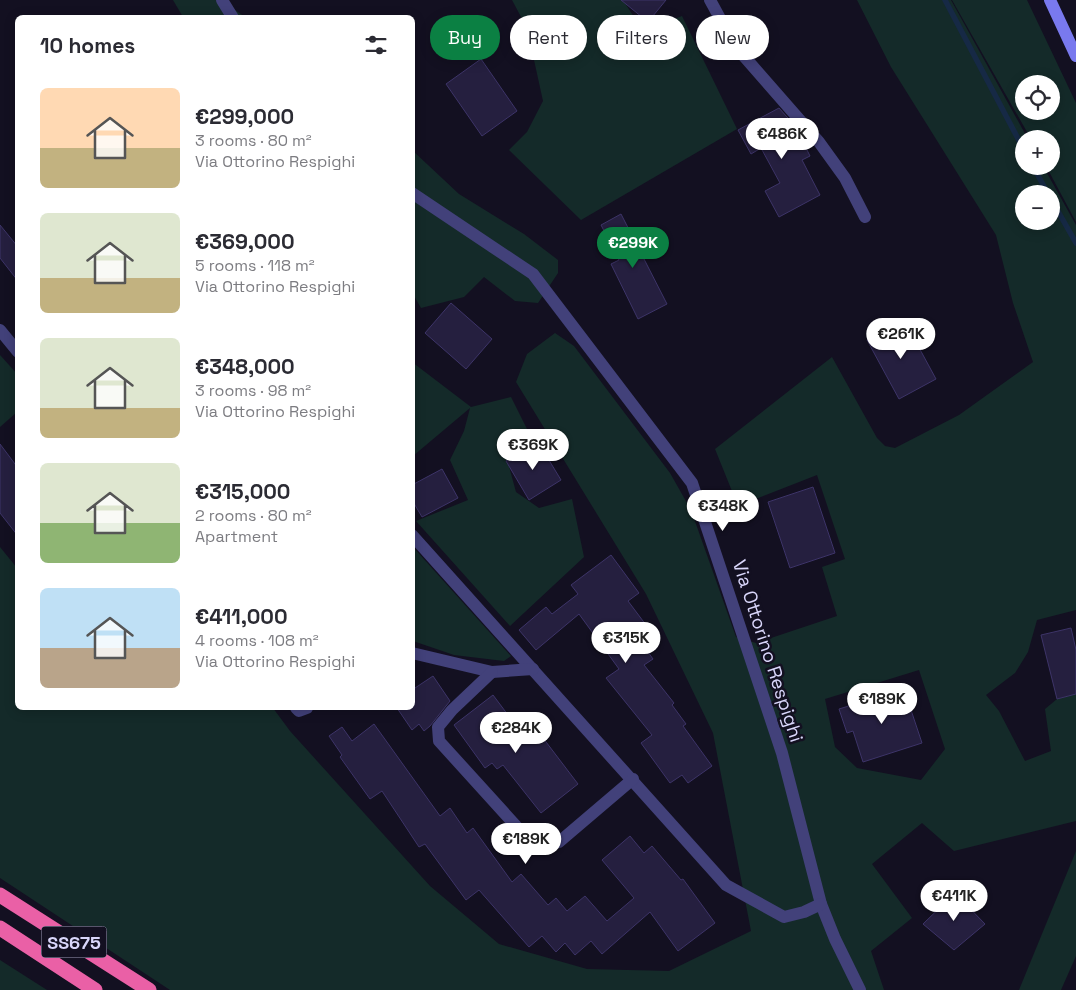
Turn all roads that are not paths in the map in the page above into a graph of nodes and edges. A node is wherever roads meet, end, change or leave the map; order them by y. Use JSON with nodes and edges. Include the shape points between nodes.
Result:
{"nodes":[{"id":1,"x":222,"y":0,"type":"edge"},
{"id":2,"x":710,"y":0,"type":"edge"},
{"id":3,"x":1050,"y":0,"type":"edge"},
{"id":4,"x":231,"y":15,"type":"edge"},
{"id":5,"x":1076,"y":56,"type":"edge"},
{"id":6,"x":415,"y":195,"type":"edge"},
{"id":7,"x":865,"y":218,"type":"dead end"},
{"id":8,"x":0,"y":330,"type":"edge"},
{"id":9,"x":15,"y":348,"type":"edge"},
{"id":10,"x":415,"y":538,"type":"edge"},
{"id":11,"x":415,"y":654,"type":"edge"},
{"id":12,"x":533,"y":669,"type":"junction"},
{"id":13,"x":492,"y":672,"type":"junction"},
{"id":14,"x":633,"y":778,"type":"junction"},
{"id":15,"x":0,"y":894,"type":"edge"},
{"id":16,"x":821,"y":904,"type":"junction"},
{"id":17,"x":0,"y":928,"type":"edge"},
{"id":18,"x":95,"y":990,"type":"edge"},
{"id":19,"x":148,"y":990,"type":"edge"},
{"id":20,"x":860,"y":990,"type":"edge"}],
"edges":[{"from":1,"to":4,"type":"street"},
{"from":2,"to":7,"type":"street","via":[[735,46],[819,142],[845,178]]},
{"from":3,"to":5,"type":"main road"},
{"from":6,"to":16,"type":"street","name":"Via Ottorino Respighi","via":[[533,274],[692,483],[782,753]]},
{"from":8,"to":9,"type":"street"},
{"from":10,"to":12,"type":"street"},
{"from":11,"to":13,"type":"street"},
{"from":12,"to":13,"type":"street"},
{"from":12,"to":14,"type":"street"},
{"from":13,"to":14,"type":"street","via":[[438,727],[439,741],[527,838],[544,844],[559,842]]},
{"from":14,"to":16,"type":"street","via":[[726,885],[784,917]]},
{"from":15,"to":19,"type":"highway","number":"SS675"},
{"from":16,"to":20,"type":"street","name":"Via Ottorino Respighi"},
{"from":17,"to":18,"type":"highway","number":"SS675"}]}
